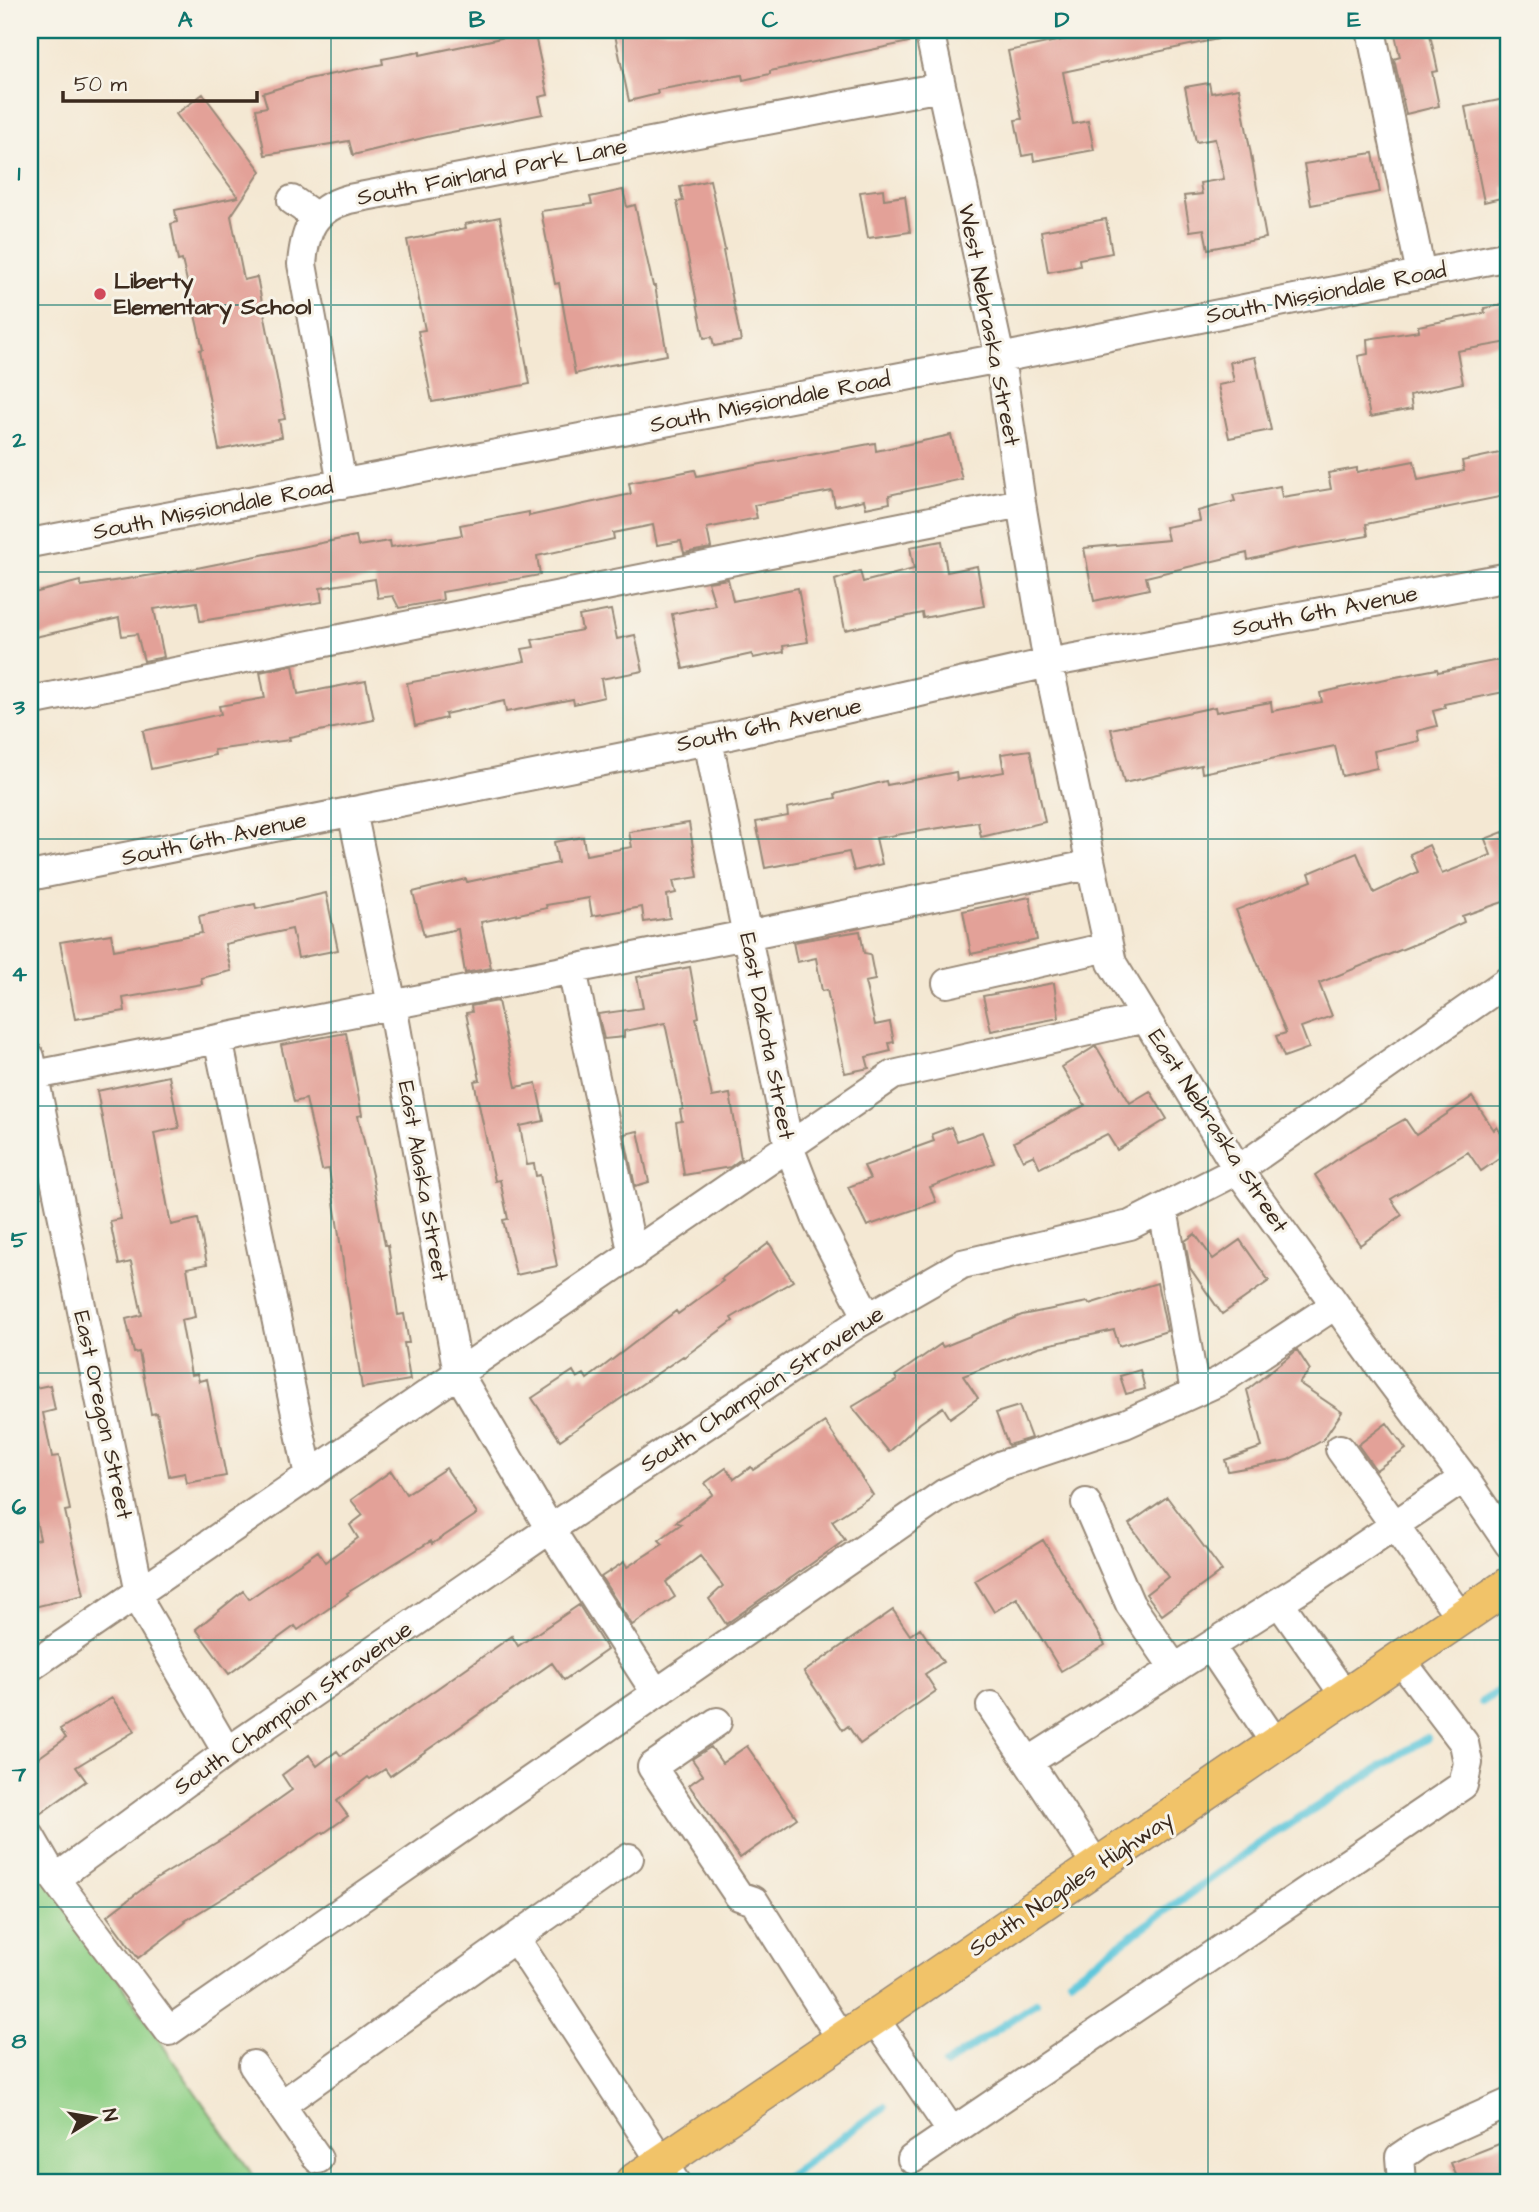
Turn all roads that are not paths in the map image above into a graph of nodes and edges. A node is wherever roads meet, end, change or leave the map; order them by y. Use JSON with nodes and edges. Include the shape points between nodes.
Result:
{"nodes":[{"id":1,"x":932,"y":30,"type":"edge"},
{"id":2,"x":1371,"y":30,"type":"edge"},
{"id":3,"x":941,"y":87,"type":"junction"},
{"id":4,"x":292,"y":200,"type":"dead end"},
{"id":5,"x":316,"y":217,"type":"junction"},
{"id":6,"x":1509,"y":256,"type":"edge"},
{"id":7,"x":1421,"y":274,"type":"junction"},
{"id":8,"x":1000,"y":358,"type":"junction"},
{"id":9,"x":342,"y":484,"type":"junction"},
{"id":10,"x":1021,"y":503,"type":"junction"},
{"id":11,"x":30,"y":544,"type":"edge"},
{"id":12,"x":1509,"y":577,"type":"edge"},
{"id":13,"x":1048,"y":663,"type":"junction"},
{"id":14,"x":30,"y":701,"type":"edge"},
{"id":15,"x":708,"y":740,"type":"junction"},
{"id":16,"x":352,"y":811,"type":"junction"},
{"id":17,"x":1089,"y":865,"type":"junction"},
{"id":18,"x":30,"y":876,"type":"edge"},
{"id":19,"x":747,"y":935,"type":"junction"},
{"id":20,"x":1108,"y":947,"type":"junction"},
{"id":21,"x":572,"y":970,"type":"junction"},
{"id":22,"x":1509,"y":981,"type":"edge"},
{"id":23,"x":947,"y":983,"type":"dead end"},
{"id":24,"x":392,"y":1005,"type":"junction"},
{"id":25,"x":1146,"y":1018,"type":"junction"},
{"id":26,"x":218,"y":1039,"type":"junction"},
{"id":27,"x":31,"y":1069,"type":"edge"},
{"id":28,"x":789,"y":1147,"type":"junction"},
{"id":29,"x":1238,"y":1170,"type":"junction"},
{"id":30,"x":1163,"y":1209,"type":"junction"},
{"id":31,"x":633,"y":1255,"type":"junction"},
{"id":32,"x":1335,"y":1305,"type":"junction"},
{"id":33,"x":868,"y":1318,"type":"junction"},
{"id":34,"x":458,"y":1373,"type":"junction"},
{"id":35,"x":1195,"y":1392,"type":"junction"},
{"id":36,"x":1340,"y":1449,"type":"dead end"},
{"id":37,"x":309,"y":1476,"type":"junction"},
{"id":38,"x":1464,"y":1478,"type":"junction"},
{"id":39,"x":1086,"y":1503,"type":"dead end"},
{"id":40,"x":1395,"y":1525,"type":"junction"},
{"id":41,"x":550,"y":1529,"type":"junction"},
{"id":42,"x":1509,"y":1544,"type":"edge"},
{"id":43,"x":1509,"y":1585,"type":"edge"},
{"id":44,"x":140,"y":1593,"type":"junction"},
{"id":45,"x":1279,"y":1602,"type":"junction"},
{"id":46,"x":1461,"y":1618,"type":"junction"},
{"id":47,"x":1210,"y":1646,"type":"junction"},
{"id":48,"x":1400,"y":1659,"type":"junction"},
{"id":49,"x":30,"y":1667,"type":"edge"},
{"id":50,"x":1175,"y":1669,"type":"junction"},
{"id":51,"x":656,"y":1693,"type":"junction"},
{"id":52,"x":1346,"y":1697,"type":"junction"},
{"id":53,"x":991,"y":1706,"type":"dead end"},
{"id":54,"x":717,"y":1721,"type":"dead end"},
{"id":55,"x":1276,"y":1744,"type":"junction"},
{"id":56,"x":228,"y":1752,"type":"junction"},
{"id":57,"x":1028,"y":1762,"type":"junction"},
{"id":58,"x":30,"y":1836,"type":"edge"},
{"id":59,"x":629,"y":1858,"type":"dead end"},
{"id":60,"x":1097,"y":1866,"type":"junction"},
{"id":61,"x":55,"y":1880,"type":"junction"},
{"id":62,"x":515,"y":1938,"type":"junction"},
{"id":63,"x":874,"y":2018,"type":"junction"},
{"id":64,"x":842,"y":2040,"type":"junction"},
{"id":65,"x":254,"y":2065,"type":"dead end"},
{"id":66,"x":1509,"y":2103,"type":"edge"},
{"id":67,"x":281,"y":2105,"type":"junction"},
{"id":68,"x":952,"y":2132,"type":"junction"},
{"id":69,"x":318,"y":2159,"type":"dead end"},
{"id":70,"x":912,"y":2159,"type":"dead end"},
{"id":71,"x":669,"y":2172,"type":"edge"},
{"id":72,"x":633,"y":2182,"type":"edge"},
{"id":73,"x":1402,"y":2182,"type":"edge"}],
"edges":[{"from":1,"to":3,"type":"street","name":"West Nebraska Street"},
{"from":2,"to":7,"type":"street"},
{"from":3,"to":5,"type":"street","name":"South Fairland Park Lane","via":[[349,199],[325,208]]},
{"from":3,"to":8,"type":"street","name":"West Nebraska Street"},
{"from":4,"to":5,"type":"street"},
{"from":5,"to":9,"type":"street","via":[[302,264]]},
{"from":6,"to":7,"type":"street","name":"South Missiondale Road"},
{"from":7,"to":8,"type":"street","name":"South Missiondale Road"},
{"from":8,"to":9,"type":"street","name":"South Missiondale Road"},
{"from":8,"to":10,"type":"street","name":"West Nebraska Street"},
{"from":9,"to":11,"type":"street","name":"South Missiondale Road"},
{"from":10,"to":13,"type":"street","name":"West Nebraska Street"},
{"from":10,"to":14,"type":"street"},
{"from":12,"to":13,"type":"street","name":"South 6th Avenue"},
{"from":13,"to":15,"type":"street","name":"South 6th Avenue"},
{"from":13,"to":17,"type":"street","name":"East Nebraska Street"},
{"from":15,"to":16,"type":"street","name":"South 6th Avenue"},
{"from":15,"to":19,"type":"street","name":"East Dakota Street"},
{"from":16,"to":18,"type":"street","name":"South 6th Avenue"},
{"from":16,"to":24,"type":"street","name":"East Alaska Street"},
{"from":17,"to":19,"type":"street"},
{"from":17,"to":20,"type":"street","name":"East Nebraska Street"},
{"from":19,"to":21,"type":"street"},
{"from":19,"to":28,"type":"street","name":"East Dakota Street"},
{"from":20,"to":23,"type":"street"},
{"from":20,"to":25,"type":"street","name":"East Nebraska Street","via":[[1111,963]]},
{"from":21,"to":24,"type":"street"},
{"from":21,"to":31,"type":"street"},
{"from":22,"to":29,"type":"street","name":"South Champion Stravenue"},
{"from":24,"to":26,"type":"street"},
{"from":24,"to":34,"type":"street","name":"East Alaska Street"},
{"from":25,"to":28,"type":"street","via":[[893,1075]]},
{"from":25,"to":29,"type":"street","name":"East Nebraska Street"},
{"from":26,"to":27,"type":"street"},
{"from":26,"to":37,"type":"street"},
{"from":27,"to":44,"type":"street","name":"East Oregon Street"},
{"from":28,"to":31,"type":"street"},
{"from":28,"to":33,"type":"street","name":"East Dakota Street","via":[[818,1222]]},
{"from":29,"to":30,"type":"street","name":"South Champion Stravenue"},
{"from":29,"to":32,"type":"street","name":"East Nebraska Street"},
{"from":30,"to":33,"type":"street","name":"South Champion Stravenue","via":[[1130,1225],[962,1264]]},
{"from":30,"to":35,"type":"street"},
{"from":31,"to":34,"type":"street"},
{"from":32,"to":35,"type":"street","via":[[1220,1381]]},
{"from":32,"to":38,"type":"street","name":"East Nebraska Street"},
{"from":33,"to":41,"type":"street","name":"South Champion Stravenue"},
{"from":34,"to":37,"type":"street"},
{"from":34,"to":41,"type":"street","name":"East Alaska Street"},
{"from":35,"to":51,"type":"street","via":[[1125,1424],[1002,1465],[945,1493]]},
{"from":36,"to":40,"type":"street"},
{"from":37,"to":44,"type":"street"},
{"from":38,"to":40,"type":"street"},
{"from":38,"to":42,"type":"street","name":"East Nebraska Street"},
{"from":39,"to":50,"type":"street","via":[[1130,1604]]},
{"from":40,"to":45,"type":"street"},
{"from":40,"to":46,"type":"street"},
{"from":41,"to":51,"type":"street","name":"East Alaska Street"},
{"from":41,"to":56,"type":"street","name":"South Champion Stravenue"},
{"from":43,"to":46,"type":"main road","name":"South Nogales Highway"},
{"from":44,"to":49,"type":"street"},
{"from":44,"to":56,"type":"street","name":"East Oregon Street","via":[[143,1608]]},
{"from":45,"to":47,"type":"street"},
{"from":45,"to":52,"type":"street"},
{"from":46,"to":48,"type":"main road","name":"South Nogales Highway"},
{"from":47,"to":50,"type":"street"},
{"from":47,"to":55,"type":"street"},
{"from":48,"to":52,"type":"main road","name":"South Nogales Highway"},
{"from":48,"to":68,"type":"street","via":[[1464,1743],[1468,1763],[1463,1785]]},
{"from":50,"to":57,"type":"street"},
{"from":51,"to":61,"type":"street","via":[[169,2031]]},
{"from":52,"to":55,"type":"main road","name":"South Nogales Highway"},
{"from":53,"to":57,"type":"street"},
{"from":54,"to":64,"type":"street","via":[[652,1768],[739,1896],[754,1901]]},
{"from":55,"to":60,"type":"main road","name":"South Nogales Highway"},
{"from":56,"to":61,"type":"street","name":"South Champion Stravenue"},
{"from":57,"to":60,"type":"street"},
{"from":58,"to":61,"type":"street"},
{"from":59,"to":62,"type":"street"},
{"from":60,"to":63,"type":"main road","name":"South Nogales Highway"},
{"from":62,"to":67,"type":"street"},
{"from":62,"to":71,"type":"street"},
{"from":63,"to":64,"type":"main road","name":"South Nogales Highway"},
{"from":63,"to":68,"type":"street"},
{"from":64,"to":71,"type":"main road","name":"South Nogales Highway"},
{"from":65,"to":67,"type":"street"},
{"from":66,"to":73,"type":"street","via":[[1422,2142],[1400,2157]]},
{"from":67,"to":69,"type":"street"},
{"from":68,"to":70,"type":"street"},
{"from":71,"to":72,"type":"main road","name":"South Nogales Highway"}]}
